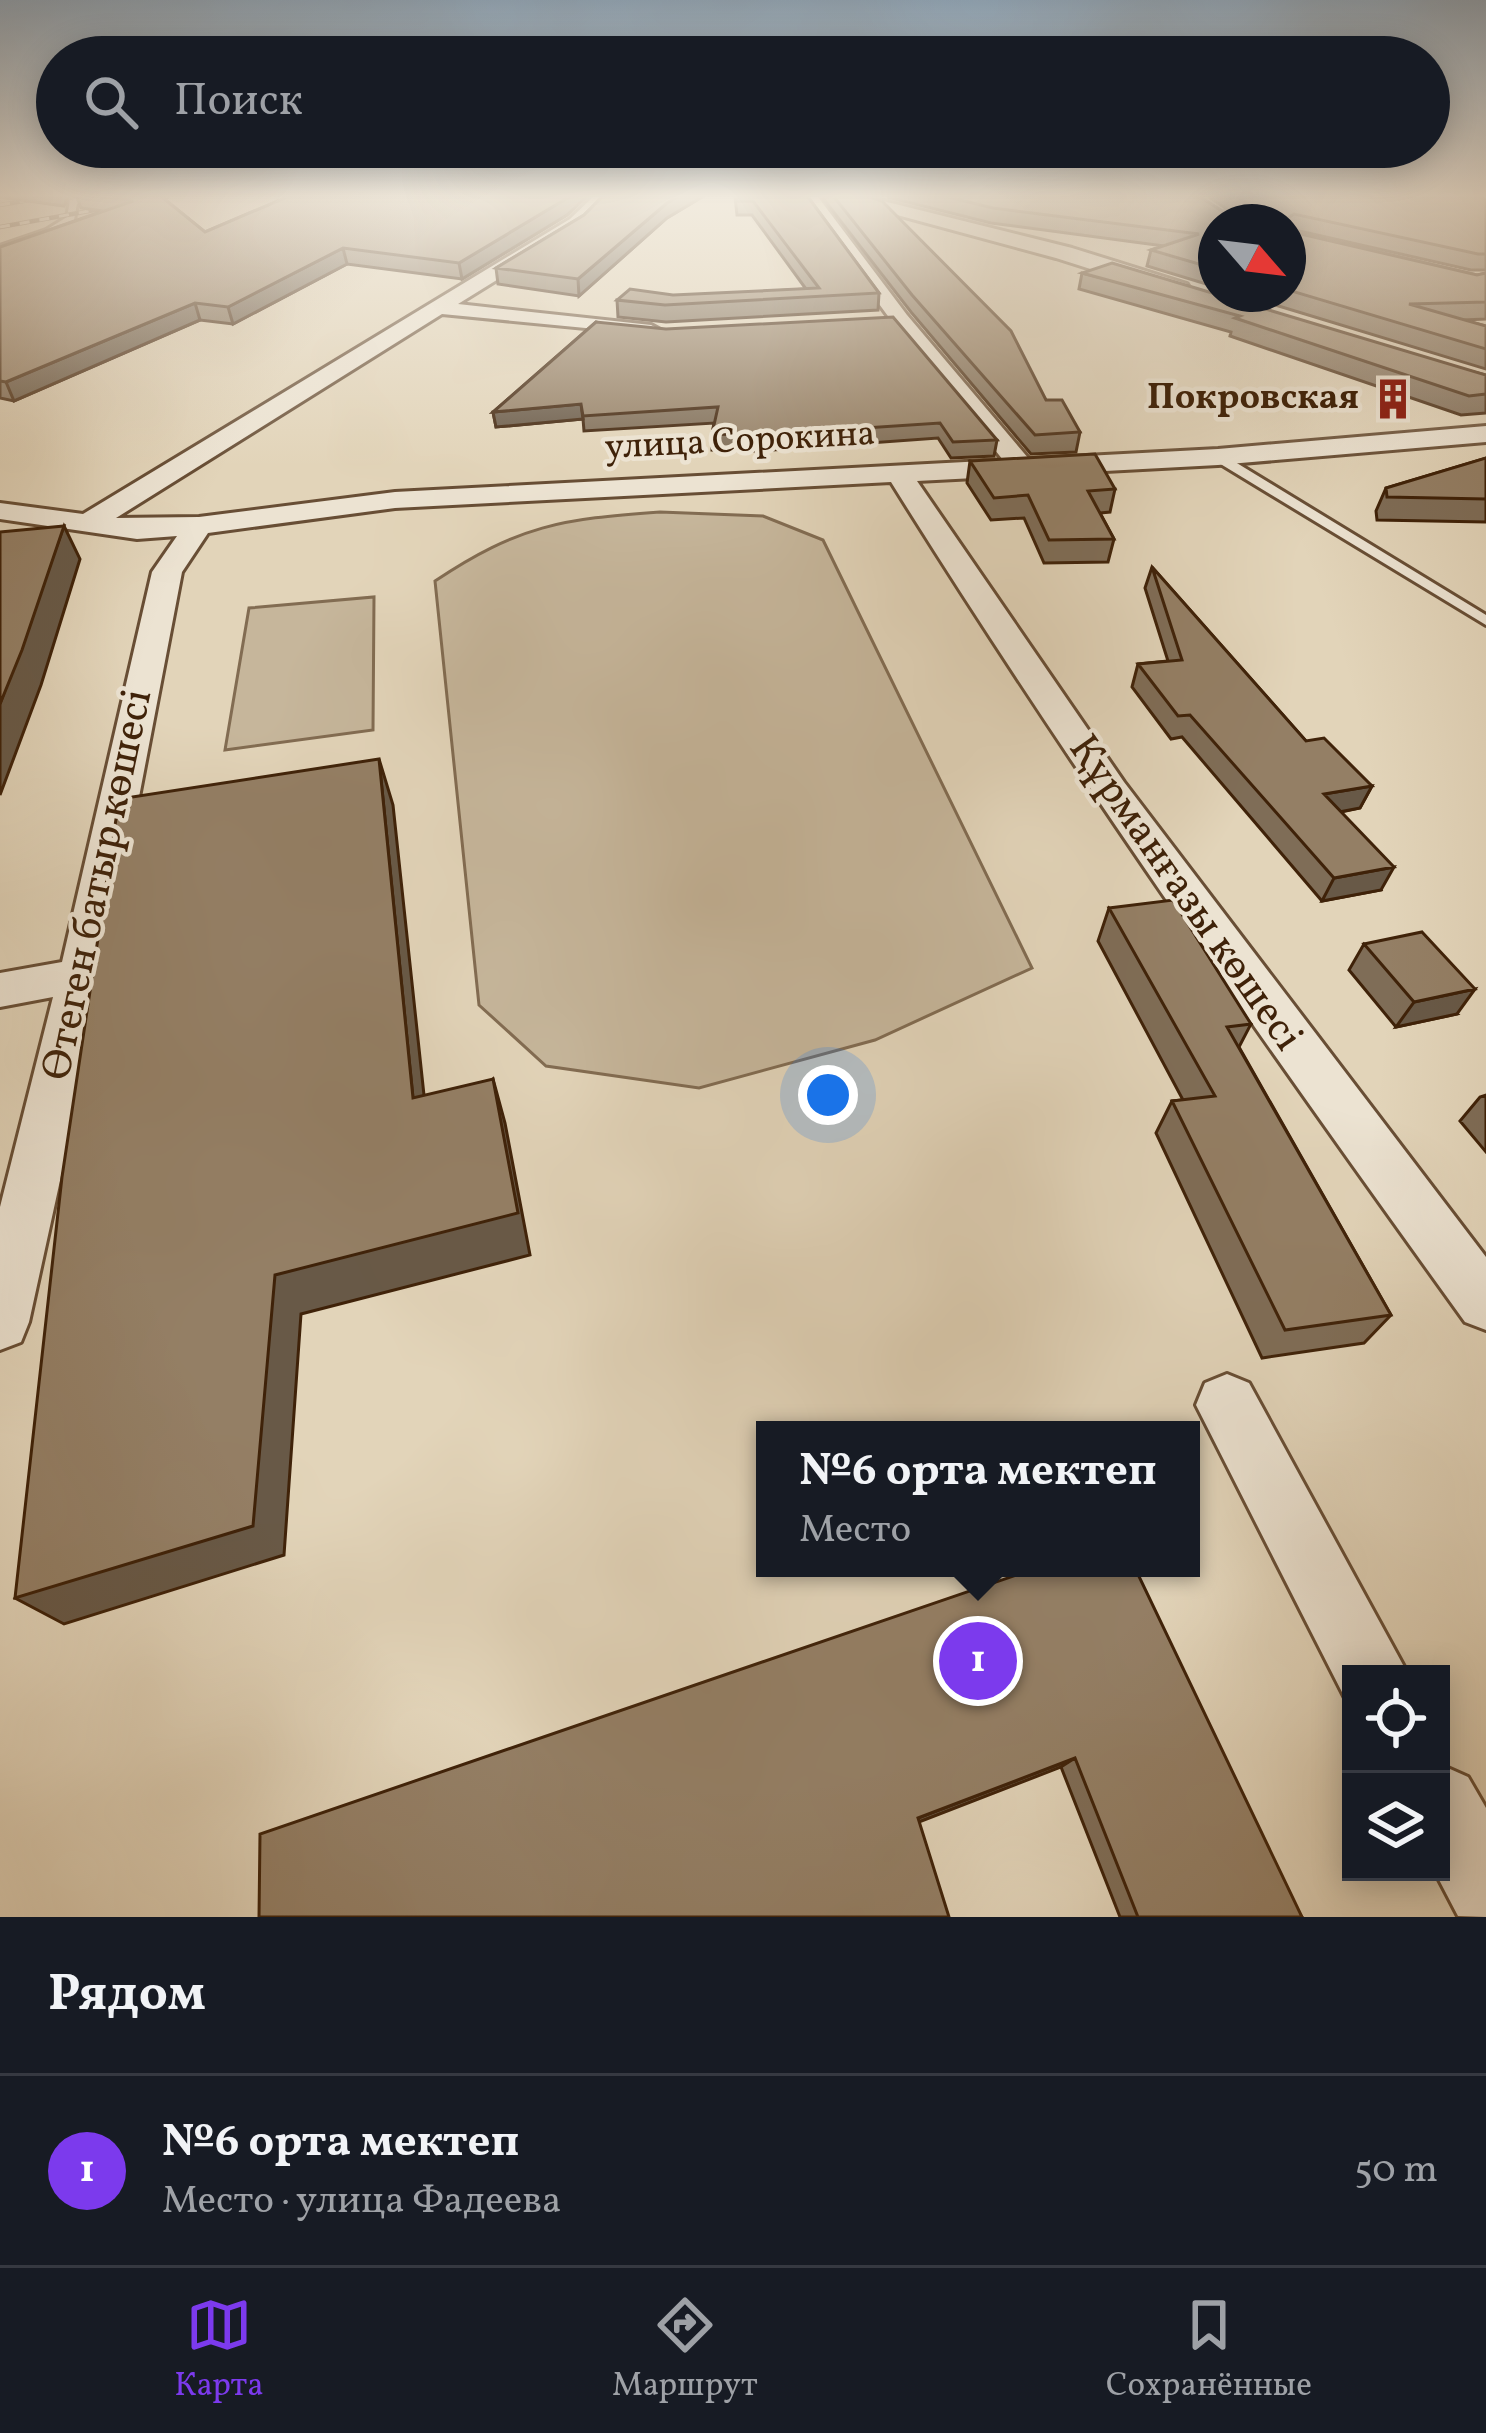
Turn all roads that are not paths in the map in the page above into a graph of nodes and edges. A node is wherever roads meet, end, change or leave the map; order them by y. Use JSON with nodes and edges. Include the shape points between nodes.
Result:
{"nodes":[{"id":1,"x":474,"y":286,"type":"edge"},
{"id":2,"x":866,"y":286,"type":"edge"},
{"id":3,"x":1169,"y":286,"type":"edge"},
{"id":4,"x":1196,"y":295,"type":"edge"},
{"id":5,"x":439,"y":308,"type":"junction"},
{"id":6,"x":666,"y":333,"type":"edge"},
{"id":7,"x":1486,"y":434,"type":"edge"},
{"id":8,"x":1218,"y":457,"type":"junction"},
{"id":9,"x":1024,"y":468,"type":"junction"},
{"id":10,"x":899,"y":473,"type":"junction"},
{"id":11,"x":0,"y":511,"type":"edge"},
{"id":12,"x":87,"y":524,"type":"junction"},
{"id":13,"x":199,"y":526,"type":"junction"},
{"id":14,"x":1486,"y":621,"type":"edge"},
{"id":15,"x":82,"y":975,"type":"junction"},
{"id":16,"x":0,"y":990,"type":"edge"},
{"id":17,"x":1486,"y":1304,"type":"edge"},
{"id":18,"x":0,"y":1322,"type":"edge"},
{"id":19,"x":1227,"y":1405,"type":"dead end"},
{"id":20,"x":1367,"y":1665,"type":"edge"},
{"id":21,"x":1450,"y":1821,"type":"edge"},
{"id":22,"x":1486,"y":1888,"type":"edge"}],
"edges":[{"from":1,"to":5,"type":"street"},
{"from":2,"to":9,"type":"street"},
{"from":3,"to":4,"type":"street"},
{"from":5,"to":6,"type":"street"},
{"from":5,"to":12,"type":"street"},
{"from":7,"to":8,"type":"street","name":"улица Сорокина"},
{"from":8,"to":9,"type":"street","name":"улица Сорокина"},
{"from":8,"to":14,"type":"lane"},
{"from":9,"to":10,"type":"street","name":"улица Сорокина"},
{"from":10,"to":13,"type":"street","name":"улица Сорокина","via":[[395,500]]},
{"from":10,"to":17,"type":"street","name":"Құрманғазы көшесі","via":[[1220,950]]},
{"from":11,"to":12,"type":"street","name":"улица Сорокина"},
{"from":12,"to":13,"type":"street","name":"улица Сорокина"},
{"from":13,"to":15,"type":"street","name":"Өтеген батыр көшесі","via":[[166,572]]},
{"from":15,"to":16,"type":"street"},
{"from":15,"to":18,"type":"street","name":"Өтеген батыр көшесі"},
{"from":19,"to":20,"type":"street"},
{"from":21,"to":22,"type":"street"}]}
